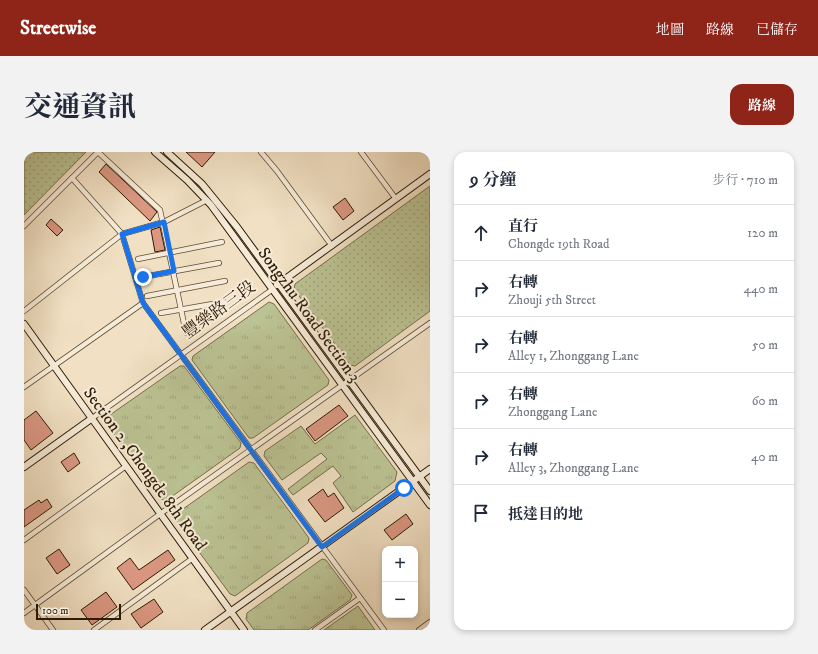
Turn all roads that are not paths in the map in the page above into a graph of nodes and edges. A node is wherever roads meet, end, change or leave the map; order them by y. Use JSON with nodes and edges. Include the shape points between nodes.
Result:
{"nodes":[{"id":1,"x":98,"y":152,"type":"edge"},
{"id":2,"x":154,"y":152,"type":"edge"},
{"id":3,"x":167,"y":152,"type":"edge"},
{"id":4,"x":261,"y":152,"type":"edge"},
{"id":5,"x":361,"y":152,"type":"edge"},
{"id":6,"x":430,"y":174,"type":"edge"},
{"id":7,"x":72,"y":178,"type":"junction"},
{"id":8,"x":396,"y":199,"type":"junction"},
{"id":9,"x":207,"y":200,"type":"junction"},
{"id":10,"x":164,"y":222,"type":"junction"},
{"id":11,"x":24,"y":226,"type":"edge"},
{"id":12,"x":122,"y":234,"type":"junction"},
{"id":13,"x":222,"y":242,"type":"dead end"},
{"id":14,"x":332,"y":246,"type":"junction"},
{"id":15,"x":170,"y":252,"type":"junction"},
{"id":16,"x":138,"y":258,"type":"dead end"},
{"id":17,"x":219,"y":263,"type":"dead end"},
{"id":18,"x":174,"y":271,"type":"junction"},
{"id":19,"x":143,"y":277,"type":"dead end"},
{"id":20,"x":225,"y":281,"type":"dead end"},
{"id":21,"x":280,"y":284,"type":"junction"},
{"id":22,"x":273,"y":289,"type":"junction"},
{"id":23,"x":177,"y":290,"type":"junction"},
{"id":24,"x":148,"y":296,"type":"dead end"},
{"id":25,"x":224,"y":302,"type":"dead end"},
{"id":26,"x":143,"y":303,"type":"junction"},
{"id":27,"x":181,"y":310,"type":"junction"},
{"id":28,"x":24,"y":311,"type":"edge"},
{"id":29,"x":161,"y":314,"type":"dead end"},
{"id":30,"x":430,"y":323,"type":"edge"},
{"id":31,"x":24,"y":324,"type":"edge"},
{"id":32,"x":197,"y":328,"type":"dead end"},
{"id":33,"x":182,"y":354,"type":"junction"},
{"id":34,"x":53,"y":366,"type":"junction"},
{"id":35,"x":350,"y":380,"type":"junction"},
{"id":36,"x":343,"y":386,"type":"junction"},
{"id":37,"x":24,"y":387,"type":"edge"},
{"id":38,"x":91,"y":419,"type":"junction"},
{"id":39,"x":251,"y":450,"type":"junction"},
{"id":40,"x":126,"y":466,"type":"junction"},
{"id":41,"x":24,"y":467,"type":"edge"},
{"id":42,"x":430,"y":469,"type":"edge"},
{"id":43,"x":420,"y":477,"type":"junction"},
{"id":44,"x":413,"y":481,"type":"junction"},
{"id":45,"x":430,"y":491,"type":"edge"},
{"id":46,"x":430,"y":505,"type":"edge"},
{"id":47,"x":161,"y":513,"type":"junction"},
{"id":48,"x":24,"y":540,"type":"edge"},
{"id":49,"x":322,"y":547,"type":"junction"},
{"id":50,"x":193,"y":558,"type":"junction"},
{"id":51,"x":24,"y":590,"type":"edge"},
{"id":52,"x":360,"y":598,"type":"junction"},
{"id":53,"x":35,"y":605,"type":"junction"},
{"id":54,"x":231,"y":612,"type":"junction"},
{"id":55,"x":24,"y":613,"type":"edge"},
{"id":56,"x":430,"y":622,"type":"edge"},
{"id":57,"x":54,"y":630,"type":"edge"},
{"id":58,"x":94,"y":630,"type":"edge"},
{"id":59,"x":205,"y":630,"type":"edge"},
{"id":60,"x":244,"y":630,"type":"edge"},
{"id":61,"x":315,"y":630,"type":"edge"},
{"id":62,"x":384,"y":630,"type":"edge"},
{"id":63,"x":419,"y":630,"type":"edge"}],
"edges":[{"from":1,"to":7,"type":"street"},
{"from":1,"to":10,"type":"street","via":[[160,210]]},
{"from":2,"to":9,"type":"street","name":"Songzhu Road Section 3"},
{"from":3,"to":21,"type":"street","name":"Songzhu Road Section 3","via":[[210,192]]},
{"from":4,"to":14,"type":"street"},
{"from":5,"to":8,"type":"street"},
{"from":6,"to":8,"type":"street","name":"豐樂路三段"},
{"from":7,"to":11,"type":"street"},
{"from":7,"to":12,"type":"street"},
{"from":8,"to":14,"type":"street","name":"豐樂路三段"},
{"from":9,"to":10,"type":"street"},
{"from":9,"to":22,"type":"street","name":"Songzhu Road Section 3"},
{"from":10,"to":12,"type":"street"},
{"from":10,"to":15,"type":"street"},
{"from":12,"to":26,"type":"street"},
{"from":12,"to":28,"type":"street"},
{"from":13,"to":15,"type":"street"},
{"from":14,"to":21,"type":"street","name":"豐樂路三段"},
{"from":15,"to":16,"type":"street"},
{"from":15,"to":18,"type":"street"},
{"from":17,"to":18,"type":"street"},
{"from":18,"to":19,"type":"street"},
{"from":18,"to":23,"type":"street"},
{"from":20,"to":23,"type":"street"},
{"from":21,"to":22,"type":"street","name":"豐樂路三段"},
{"from":21,"to":35,"type":"street","name":"Songzhu Road Section 3"},
{"from":22,"to":33,"type":"street","name":"豐樂路三段"},
{"from":22,"to":36,"type":"street","name":"Songzhu Road Section 3"},
{"from":23,"to":24,"type":"street"},
{"from":23,"to":27,"type":"street"},
{"from":25,"to":27,"type":"street"},
{"from":26,"to":33,"type":"street"},
{"from":26,"to":34,"type":"street"},
{"from":27,"to":29,"type":"street"},
{"from":27,"to":32,"type":"street","via":[[186,332]]},
{"from":30,"to":35,"type":"street"},
{"from":31,"to":34,"type":"street","name":"Section 2 ,Chongde 8th Road"},
{"from":33,"to":38,"type":"street","name":"豐樂路三段"},
{"from":33,"to":39,"type":"street"},
{"from":34,"to":37,"type":"street"},
{"from":34,"to":38,"type":"street","name":"Section 2 ,Chongde 8th Road"},
{"from":35,"to":36,"type":"street"},
{"from":35,"to":43,"type":"street","name":"Songzhu Road Section 3"},
{"from":36,"to":39,"type":"street"},
{"from":36,"to":44,"type":"street","name":"Songzhu Road Section 3"},
{"from":38,"to":40,"type":"street","name":"Section 2 ,Chongde 8th Road"},
{"from":38,"to":41,"type":"street","name":"豐樂路三段"},
{"from":39,"to":47,"type":"street"},
{"from":39,"to":49,"type":"street"},
{"from":40,"to":47,"type":"street","name":"Section 2 ,Chongde 8th Road"},
{"from":40,"to":48,"type":"street"},
{"from":42,"to":43,"type":"street"},
{"from":43,"to":44,"type":"street"},
{"from":43,"to":45,"type":"street","name":"Songzhu Road Section 3"},
{"from":44,"to":46,"type":"street","name":"Songzhu Road Section 3"},
{"from":44,"to":49,"type":"street"},
{"from":47,"to":50,"type":"street","name":"Section 2 ,Chongde 8th Road"},
{"from":47,"to":53,"type":"street"},
{"from":49,"to":52,"type":"street"},
{"from":49,"to":54,"type":"street"},
{"from":50,"to":54,"type":"street","name":"Section 2 ,Chongde 8th Road"},
{"from":50,"to":58,"type":"street"},
{"from":51,"to":53,"type":"street"},
{"from":52,"to":61,"type":"street"},
{"from":52,"to":62,"type":"street"},
{"from":53,"to":55,"type":"street"},
{"from":53,"to":57,"type":"street"},
{"from":54,"to":59,"type":"street"},
{"from":54,"to":60,"type":"street","name":"Section 2 ,Chongde 8th Road"},
{"from":56,"to":63,"type":"street"}]}
